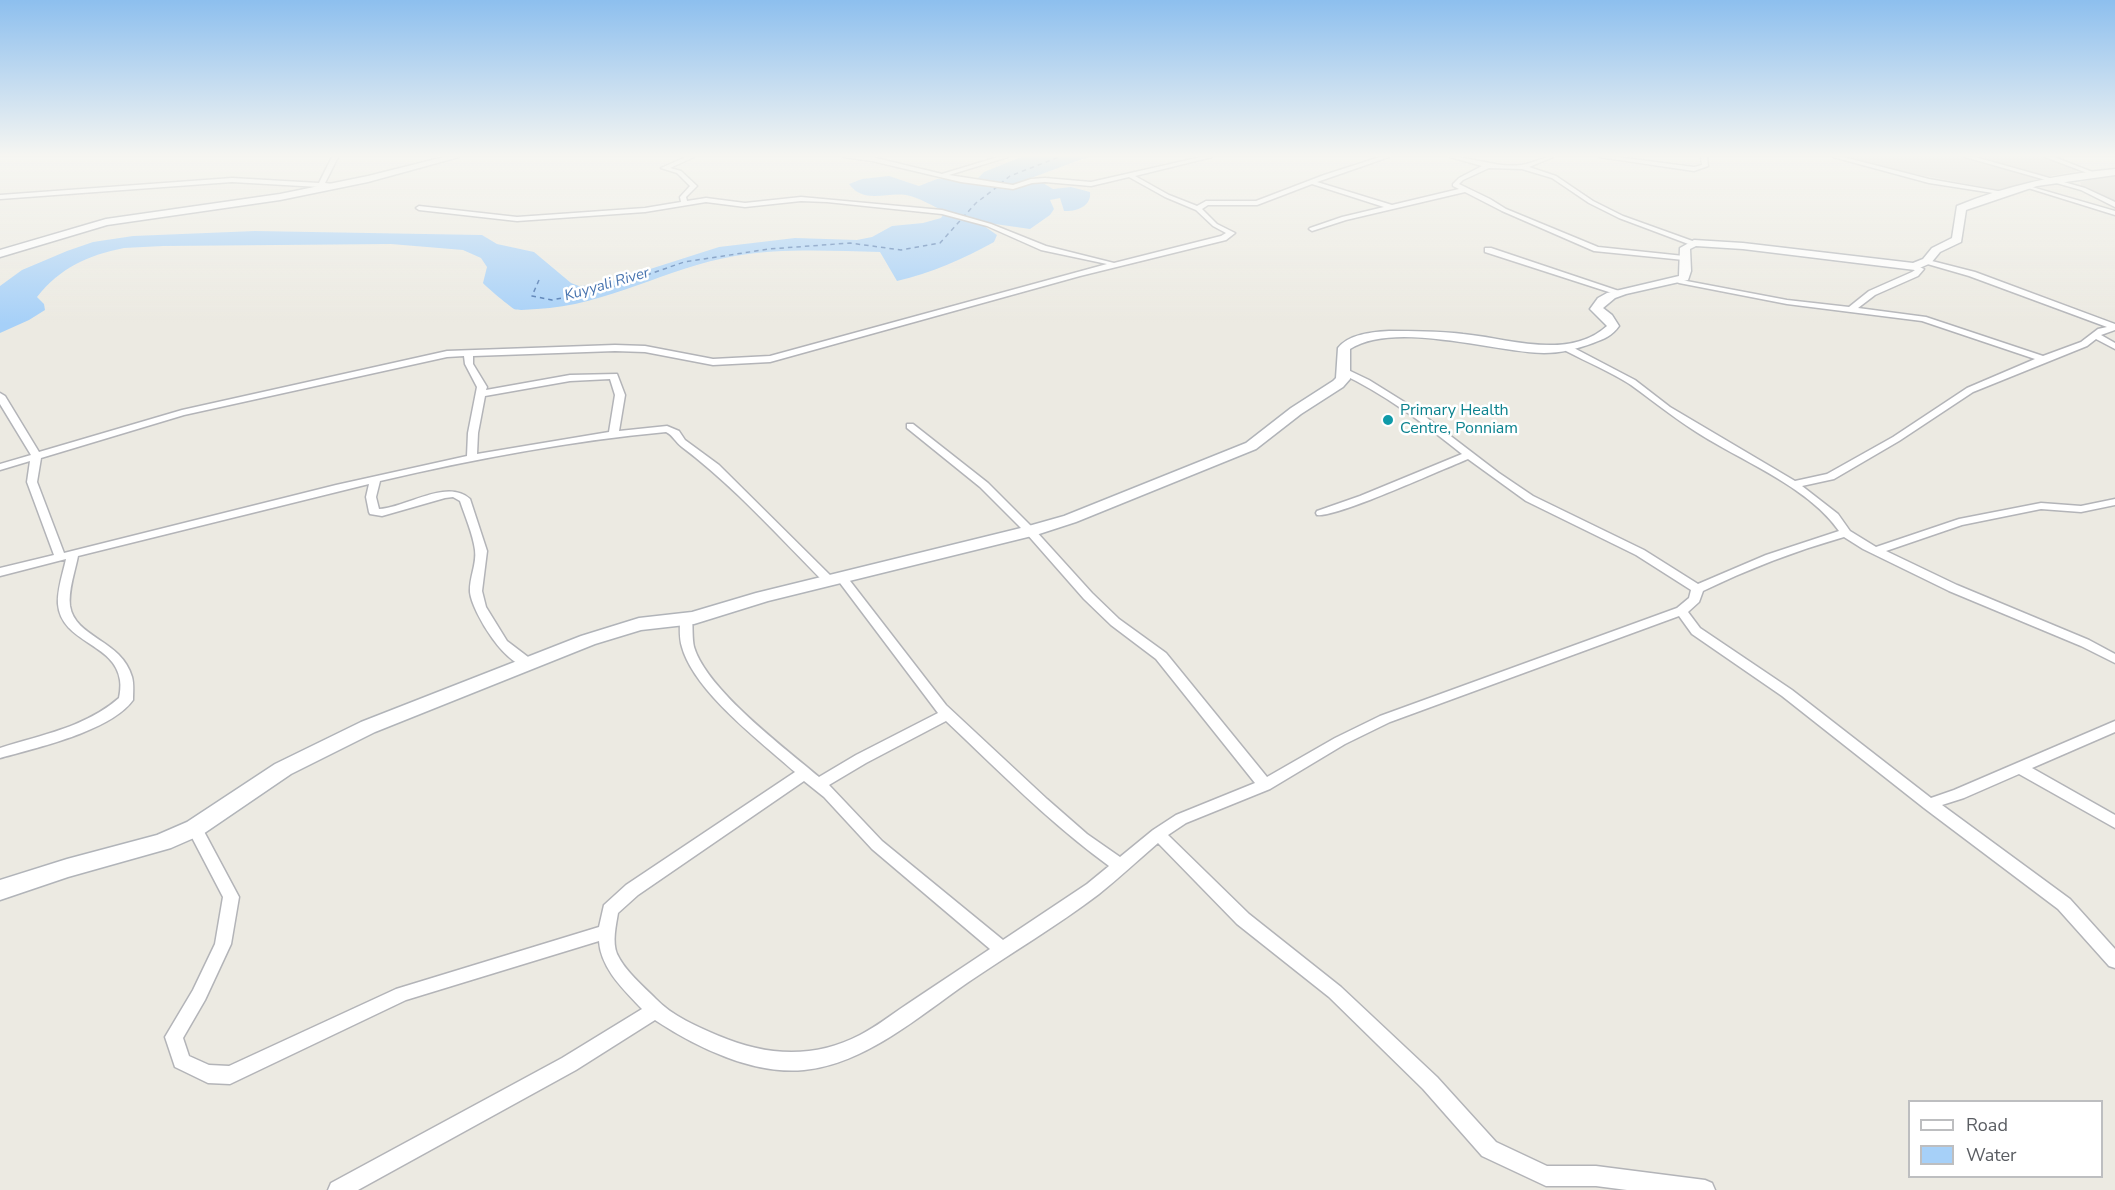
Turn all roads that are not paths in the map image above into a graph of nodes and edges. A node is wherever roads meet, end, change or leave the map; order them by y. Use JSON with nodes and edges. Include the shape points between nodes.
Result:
{"nodes":[{"id":1,"x":179,"y":213,"type":"edge"},
{"id":2,"x":459,"y":213,"type":"edge"},
{"id":3,"x":609,"y":213,"type":"edge"},
{"id":4,"x":944,"y":213,"type":"edge"},
{"id":5,"x":1202,"y":213,"type":"edge"},
{"id":6,"x":1367,"y":213,"type":"edge"},
{"id":7,"x":1510,"y":213,"type":"edge"},
{"id":8,"x":1612,"y":213,"type":"edge"},
{"id":9,"x":1961,"y":213,"type":"edge"},
{"id":10,"x":1312,"y":229,"type":"dead end"},
{"id":11,"x":1694,"y":243,"type":"junction"},
{"id":12,"x":1488,"y":250,"type":"dead end"},
{"id":13,"x":0,"y":254,"type":"edge"},
{"id":14,"x":1683,"y":258,"type":"junction"},
{"id":15,"x":1921,"y":264,"type":"junction"},
{"id":16,"x":1116,"y":265,"type":"junction"},
{"id":17,"x":1679,"y":281,"type":"junction"},
{"id":18,"x":1618,"y":292,"type":"junction"},
{"id":19,"x":1850,"y":311,"type":"junction"},
{"id":20,"x":2115,"y":327,"type":"edge"},
{"id":21,"x":2096,"y":336,"type":"junction"},
{"id":22,"x":2115,"y":346,"type":"edge"},
{"id":23,"x":1569,"y":349,"type":"junction"},
{"id":24,"x":468,"y":353,"type":"junction"},
{"id":25,"x":2043,"y":359,"type":"junction"},
{"id":26,"x":1343,"y":371,"type":"junction"},
{"id":27,"x":480,"y":394,"type":"junction"},
{"id":28,"x":0,"y":396,"type":"edge"},
{"id":29,"x":910,"y":426,"type":"dead end"},
{"id":30,"x":614,"y":434,"type":"junction"},
{"id":31,"x":36,"y":455,"type":"junction"},
{"id":32,"x":1469,"y":455,"type":"junction"},
{"id":33,"x":472,"y":458,"type":"junction"},
{"id":34,"x":0,"y":467,"type":"edge"},
{"id":35,"x":375,"y":479,"type":"junction"},
{"id":36,"x":1793,"y":484,"type":"junction"},
{"id":37,"x":2115,"y":502,"type":"edge"},
{"id":38,"x":1321,"y":513,"type":"dead end"},
{"id":39,"x":1030,"y":531,"type":"junction"},
{"id":40,"x":1846,"y":533,"type":"junction"},
{"id":41,"x":1876,"y":552,"type":"junction"},
{"id":42,"x":66,"y":555,"type":"junction"},
{"id":43,"x":0,"y":572,"type":"edge"},
{"id":44,"x":836,"y":580,"type":"junction"},
{"id":45,"x":1697,"y":589,"type":"junction"},
{"id":46,"x":1681,"y":610,"type":"junction"},
{"id":47,"x":686,"y":619,"type":"junction"},
{"id":48,"x":2115,"y":659,"type":"edge"},
{"id":49,"x":527,"y":663,"type":"junction"},
{"id":50,"x":948,"y":714,"type":"junction"},
{"id":51,"x":2115,"y":726,"type":"edge"},
{"id":52,"x":0,"y":753,"type":"edge"},
{"id":53,"x":2019,"y":767,"type":"junction"},
{"id":54,"x":805,"y":773,"type":"junction"},
{"id":55,"x":819,"y":784,"type":"junction"},
{"id":56,"x":1265,"y":785,"type":"junction"},
{"id":57,"x":1929,"y":804,"type":"junction"},
{"id":58,"x":2115,"y":822,"type":"edge"},
{"id":59,"x":195,"y":828,"type":"junction"},
{"id":60,"x":1158,"y":834,"type":"junction"},
{"id":61,"x":1120,"y":866,"type":"junction"},
{"id":62,"x":0,"y":890,"type":"edge"},
{"id":63,"x":607,"y":932,"type":"junction"},
{"id":64,"x":1003,"y":950,"type":"junction"},
{"id":65,"x":2115,"y":961,"type":"edge"},
{"id":66,"x":654,"y":1010,"type":"junction"},
{"id":67,"x":338,"y":1190,"type":"edge"},
{"id":68,"x":1705,"y":1190,"type":"edge"}],
"edges":[{"from":1,"to":13,"type":"main road","via":[[106,222]]},
{"from":2,"to":3,"type":"street","via":[[517,219]]},
{"from":4,"to":16,"type":"street","via":[[989,225],[1044,248]]},
{"from":5,"to":16,"type":"street","via":[[1231,233]]},
{"from":6,"to":10,"type":"street"},
{"from":7,"to":14,"type":"street","via":[[1597,249]]},
{"from":8,"to":11,"type":"street"},
{"from":9,"to":15,"type":"main road","via":[[1957,240],[1936,249]]},
{"from":11,"to":14,"type":"main road","via":[[1684,248]]},
{"from":11,"to":15,"type":"main road"},
{"from":12,"to":18,"type":"street"},
{"from":14,"to":17,"type":"main road","via":[[1688,270]]},
{"from":15,"to":19,"type":"street","via":[[1916,274],[1872,293]]},
{"from":15,"to":20,"type":"street","via":[[1972,274]]},
{"from":16,"to":24,"type":"street","via":[[770,359],[713,362],[645,349],[615,348]]},
{"from":17,"to":18,"type":"main road"},
{"from":17,"to":19,"type":"street","via":[[1730,293]]},
{"from":18,"to":23,"type":"main road","via":[[1598,303],[1596,309],[1613,326],[1609,331]]},
{"from":19,"to":25,"type":"street","via":[[1923,319]]},
{"from":20,"to":21,"type":"street"},
{"from":21,"to":22,"type":"street"},
{"from":21,"to":25,"type":"street"},
{"from":23,"to":26,"type":"main road","via":[[1545,350],[1434,335],[1368,337],[1344,348]]},
{"from":23,"to":36,"type":"street","via":[[1632,381],[1675,414]]},
{"from":24,"to":27,"type":"street","via":[[469,364],[482,387]]},
{"from":24,"to":31,"type":"street","via":[[416,360],[260,394]]},
{"from":25,"to":36,"type":"street","via":[[1970,390],[1830,477]]},
{"from":26,"to":32,"type":"street","via":[[1383,392]]},
{"from":26,"to":39,"type":"main road","via":[[1338,384],[1251,446],[1140,492]]},
{"from":27,"to":30,"type":"street","via":[[539,382],[614,376],[620,395]]},
{"from":27,"to":33,"type":"street"},
{"from":28,"to":31,"type":"street","via":[[19,434]]},
{"from":29,"to":39,"type":"street","via":[[984,485]]},
{"from":30,"to":33,"type":"street"},
{"from":30,"to":44,"type":"street","via":[[667,429],[676,433],[681,442],[715,467]]},
{"from":31,"to":34,"type":"street"},
{"from":31,"to":42,"type":"street","via":[[32,482]]},
{"from":32,"to":38,"type":"street"},
{"from":32,"to":45,"type":"street","via":[[1517,491],[1667,568]]},
{"from":33,"to":35,"type":"street"},
{"from":35,"to":42,"type":"street"},
{"from":35,"to":49,"type":"street","via":[[371,497],[374,512],[444,495],[465,499],[481,551],[476,591],[480,607],[502,644]]},
{"from":36,"to":40,"type":"street","via":[[1834,516]]},
{"from":37,"to":41,"type":"street","via":[[2081,509],[2041,506],[1959,522]]},
{"from":39,"to":44,"type":"main road"},
{"from":39,"to":56,"type":"street","via":[[1115,622],[1161,656]]},
{"from":40,"to":41,"type":"street"},
{"from":40,"to":45,"type":"street","via":[[1746,565]]},
{"from":41,"to":48,"type":"street"},
{"from":42,"to":43,"type":"street"},
{"from":42,"to":52,"type":"street","via":[[64,606],[70,624],[120,661],[127,675],[126,700],[117,709],[77,728]]},
{"from":44,"to":47,"type":"main road"},
{"from":44,"to":50,"type":"street"},
{"from":45,"to":46,"type":"street","via":[[1695,599]]},
{"from":46,"to":56,"type":"street","via":[[1385,719]]},
{"from":46,"to":57,"type":"street","via":[[1696,631],[1787,693]]},
{"from":47,"to":49,"type":"main road","via":[[639,624]]},
{"from":47,"to":54,"type":"street","via":[[688,648],[702,673]]},
{"from":49,"to":59,"type":"main road","via":[[368,727],[283,769]]},
{"from":50,"to":55,"type":"street"},
{"from":50,"to":61,"type":"street","via":[[1042,803]]},
{"from":51,"to":53,"type":"street"},
{"from":53,"to":57,"type":"street"},
{"from":53,"to":58,"type":"street"},
{"from":54,"to":55,"type":"street"},
{"from":54,"to":63,"type":"street","via":[[632,890],[610,910]]},
{"from":55,"to":64,"type":"street","via":[[877,845]]},
{"from":56,"to":60,"type":"street","via":[[1181,819]]},
{"from":57,"to":65,"type":"street","via":[[2064,904]]},
{"from":59,"to":62,"type":"main road","via":[[163,842]]},
{"from":59,"to":63,"type":"street","via":[[231,897],[223,944],[174,1037],[181,1061],[208,1074],[230,1075],[402,994]]},
{"from":60,"to":61,"type":"street"},
{"from":60,"to":68,"type":"street","via":[[1243,919],[1335,992],[1430,1083],[1489,1149],[1546,1176],[1596,1176]]},
{"from":61,"to":64,"type":"street"},
{"from":63,"to":66,"type":"street","via":[[609,954]]},
{"from":64,"to":66,"type":"street","via":[[867,1041],[834,1054],[796,1062],[744,1054],[680,1027]]},
{"from":66,"to":67,"type":"street","via":[[569,1064]]}]}
